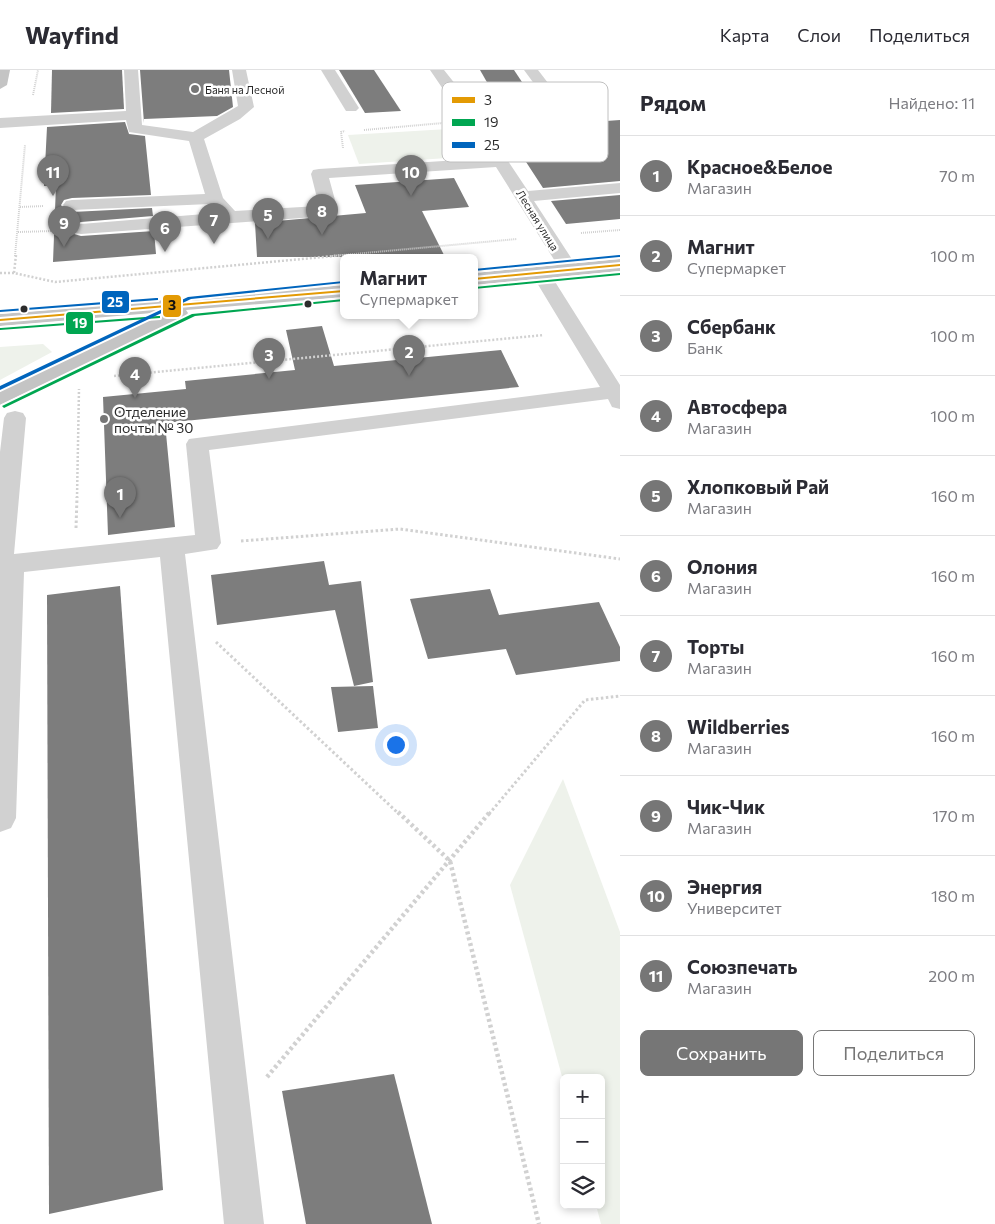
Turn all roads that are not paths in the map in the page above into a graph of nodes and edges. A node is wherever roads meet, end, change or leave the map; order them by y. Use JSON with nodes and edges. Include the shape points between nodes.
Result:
{"nodes":[{"id":1,"x":3,"y":70,"type":"edge"},
{"id":2,"x":132,"y":70,"type":"edge"},
{"id":3,"x":239,"y":70,"type":"edge"},
{"id":4,"x":328,"y":70,"type":"edge"},
{"id":5,"x":437,"y":70,"type":"edge"},
{"id":6,"x":531,"y":70,"type":"edge"},
{"id":7,"x":447,"y":82,"type":"edge"},
{"id":8,"x":540,"y":82,"type":"edge"},
{"id":9,"x":0,"y":85,"type":"edge"},
{"id":10,"x":351,"y":108,"type":"dead end"},
{"id":11,"x":133,"y":115,"type":"junction"},
{"id":12,"x":0,"y":123,"type":"edge"},
{"id":13,"x":196,"y":137,"type":"junction"},
{"id":14,"x":502,"y":162,"type":"joint"},
{"id":15,"x":620,"y":188,"type":"edge"},
{"id":16,"x":523,"y":197,"type":"junction"},
{"id":17,"x":215,"y":199,"type":"junction"},
{"id":18,"x":72,"y":205,"type":"dead end"},
{"id":19,"x":230,"y":218,"type":"junction"},
{"id":20,"x":81,"y":230,"type":"dead end"},
{"id":21,"x":620,"y":266,"type":"edge"},
{"id":22,"x":570,"y":270,"type":"junction"},
{"id":23,"x":540,"y":273,"type":"junction"},
{"id":24,"x":478,"y":279,"type":"edge"},
{"id":25,"x":340,"y":291,"type":"edge"},
{"id":26,"x":192,"y":306,"type":"junction"},
{"id":27,"x":0,"y":320,"type":"edge"},
{"id":28,"x":617,"y":397,"type":"edge"},
{"id":29,"x":0,"y":398,"type":"edge"},
{"id":30,"x":15,"y":418,"type":"dead end"},
{"id":31,"x":172,"y":547,"type":"junction"},
{"id":32,"x":4,"y":564,"type":"edge"},
{"id":33,"x":0,"y":818,"type":"edge"},
{"id":34,"x":244,"y":1224,"type":"edge"}],
"edges":[{"from":1,"to":9,"type":"main road"},
{"from":2,"to":11,"type":"street"},
{"from":3,"to":13,"type":"street","via":[[246,107],[232,119],[215,124]]},
{"from":4,"to":10,"type":"street"},
{"from":5,"to":7,"type":"street","name":"Лесная улица"},
{"from":6,"to":8,"type":"street"},
{"from":11,"to":12,"type":"street"},
{"from":11,"to":13,"type":"street","via":[[134,129]]},
{"from":13,"to":17,"type":"street"},
{"from":14,"to":16,"type":"street","name":"Лесная улица"},
{"from":14,"to":19,"type":"street","via":[[319,174],[329,211]]},
{"from":15,"to":16,"type":"street"},
{"from":16,"to":22,"type":"street","name":"Лесная улица"},
{"from":17,"to":18,"type":"street"},
{"from":17,"to":19,"type":"street"},
{"from":19,"to":20,"type":"street"},
{"from":21,"to":22,"type":"main road"},
{"from":22,"to":23,"type":"street","name":"Лесная улица"},
{"from":23,"to":24,"type":"main road"},
{"from":23,"to":28,"type":"street"},
{"from":25,"to":26,"type":"main road"},
{"from":26,"to":27,"type":"main road"},
{"from":26,"to":29,"type":"main road"},
{"from":28,"to":31,"type":"street","via":[[197,444],[208,543]]},
{"from":30,"to":32,"type":"street"},
{"from":31,"to":32,"type":"street"},
{"from":31,"to":34,"type":"street"},
{"from":32,"to":33,"type":"street"}]}
